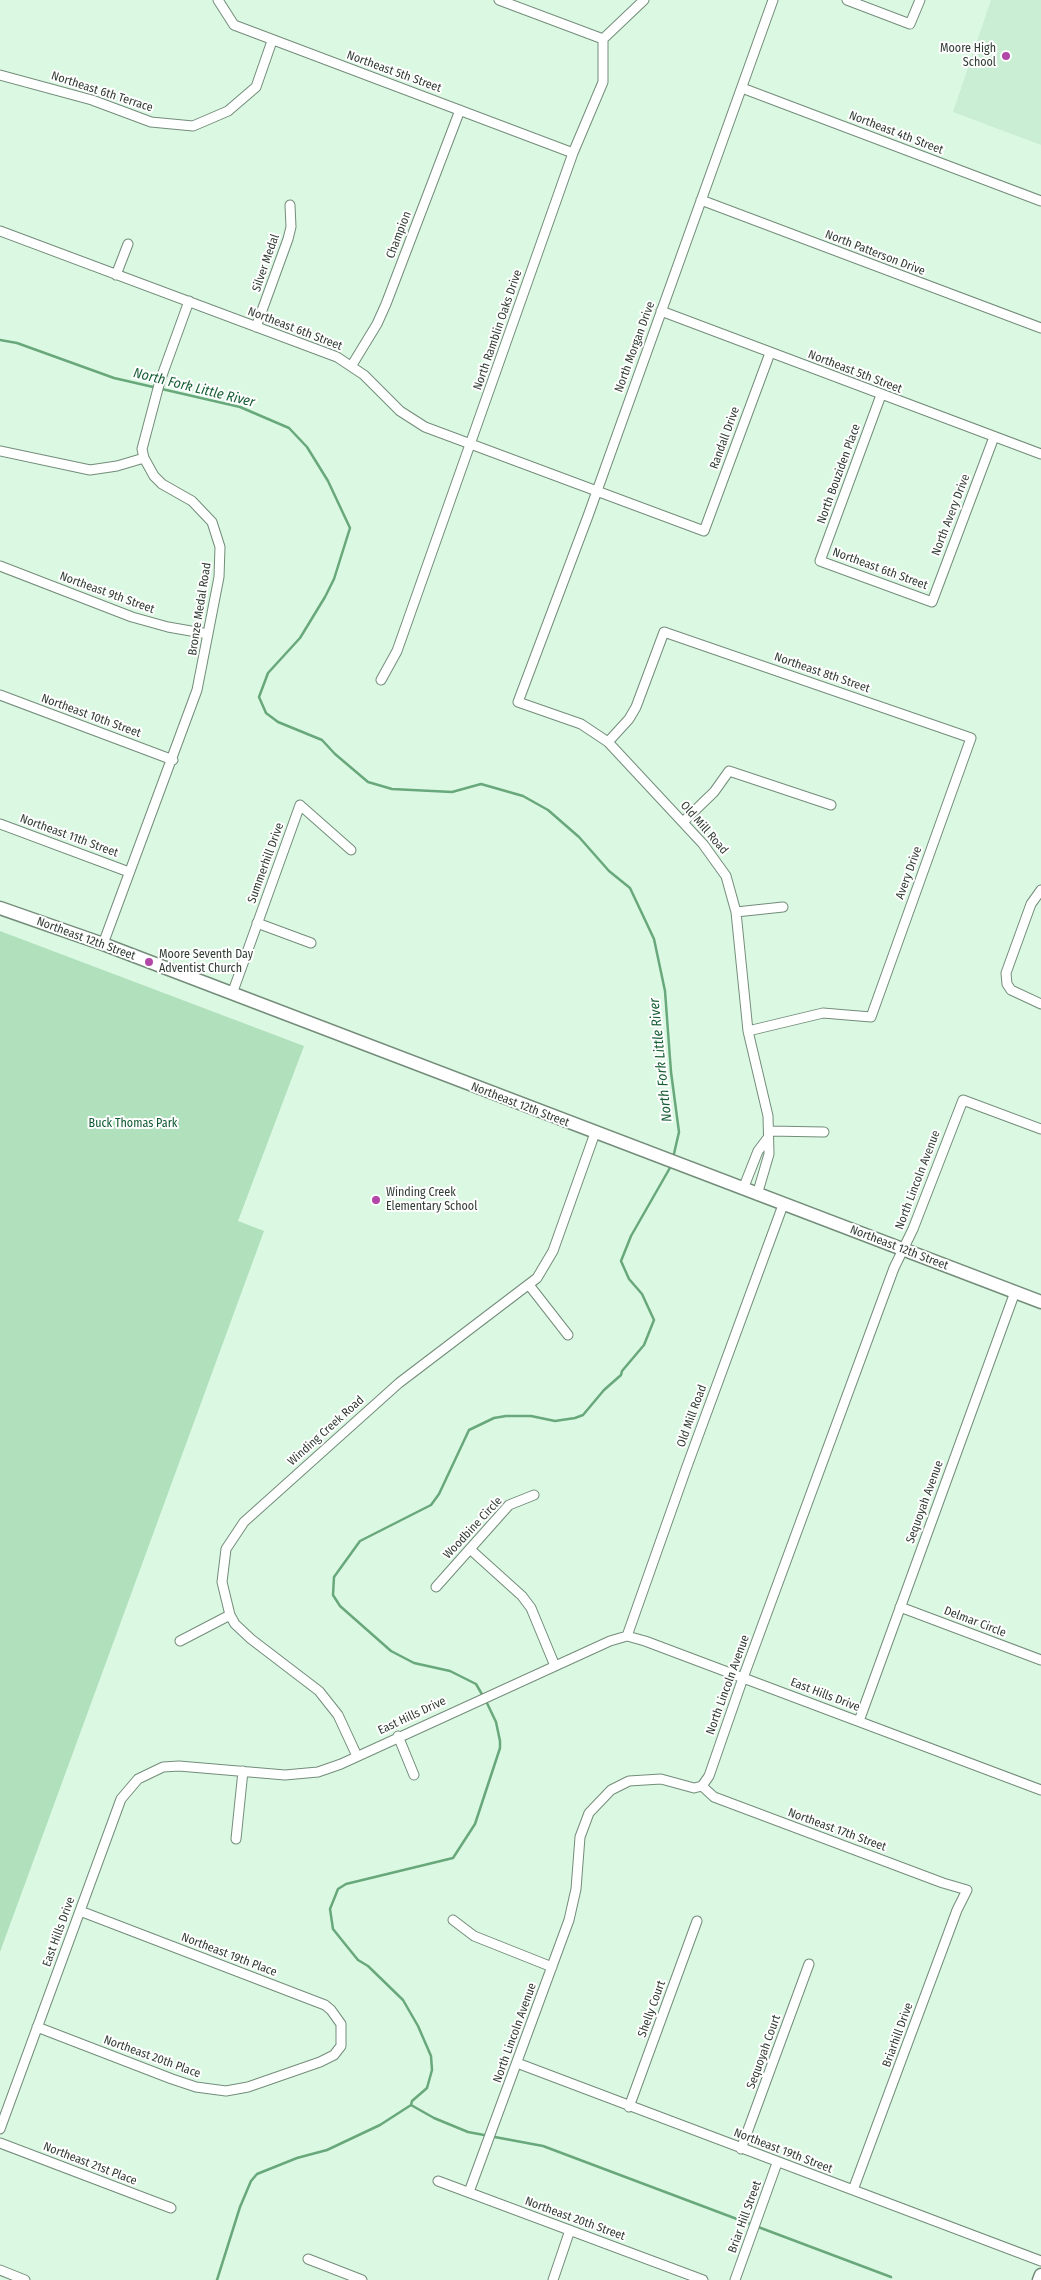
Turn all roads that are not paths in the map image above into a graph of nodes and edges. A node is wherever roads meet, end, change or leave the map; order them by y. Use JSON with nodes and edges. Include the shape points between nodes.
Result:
{"nodes":[{"id":1,"x":218,"y":0,"type":"edge"},
{"id":2,"x":499,"y":0,"type":"edge"},
{"id":3,"x":644,"y":0,"type":"edge"},
{"id":4,"x":773,"y":0,"type":"edge"},
{"id":5,"x":847,"y":0,"type":"edge"},
{"id":6,"x":920,"y":0,"type":"edge"},
{"id":7,"x":603,"y":39,"type":"junction"},
{"id":8,"x":272,"y":41,"type":"junction"},
{"id":9,"x":0,"y":74,"type":"edge"},
{"id":10,"x":742,"y":88,"type":"junction"},
{"id":11,"x":460,"y":110,"type":"junction"},
{"id":12,"x":572,"y":153,"type":"junction"},
{"id":13,"x":701,"y":200,"type":"junction"},
{"id":14,"x":1041,"y":201,"type":"edge"},
{"id":15,"x":290,"y":205,"type":"dead end"},
{"id":16,"x":0,"y":231,"type":"edge"},
{"id":17,"x":128,"y":244,"type":"dead end"},
{"id":18,"x":116,"y":275,"type":"junction"},
{"id":19,"x":189,"y":301,"type":"junction"},
{"id":20,"x":661,"y":312,"type":"junction"},
{"id":21,"x":256,"y":327,"type":"junction"},
{"id":22,"x":1041,"y":328,"type":"edge"},
{"id":23,"x":770,"y":353,"type":"junction"},
{"id":24,"x":352,"y":365,"type":"junction"},
{"id":25,"x":881,"y":395,"type":"junction"},
{"id":26,"x":994,"y":437,"type":"junction"},
{"id":27,"x":471,"y":444,"type":"junction"},
{"id":28,"x":0,"y":451,"type":"edge"},
{"id":29,"x":1041,"y":454,"type":"edge"},
{"id":30,"x":144,"y":458,"type":"junction"},
{"id":31,"x":596,"y":491,"type":"junction"},
{"id":32,"x":704,"y":531,"type":"joint"},
{"id":33,"x":820,"y":561,"type":"joint"},
{"id":34,"x":0,"y":566,"type":"edge"},
{"id":35,"x":932,"y":602,"type":"joint"},
{"id":36,"x":208,"y":634,"type":"junction"},
{"id":37,"x":381,"y":680,"type":"dead end"},
{"id":38,"x":0,"y":696,"type":"edge"},
{"id":39,"x":518,"y":702,"type":"joint"},
{"id":40,"x":971,"y":738,"type":"joint"},
{"id":41,"x":608,"y":742,"type":"junction"},
{"id":42,"x":173,"y":760,"type":"junction"},
{"id":43,"x":831,"y":805,"type":"dead end"},
{"id":44,"x":683,"y":822,"type":"junction"},
{"id":45,"x":0,"y":824,"type":"edge"},
{"id":46,"x":351,"y":850,"type":"dead end"},
{"id":47,"x":129,"y":872,"type":"junction"},
{"id":48,"x":1041,"y":890,"type":"edge"},
{"id":49,"x":0,"y":908,"type":"edge"},
{"id":50,"x":783,"y":908,"type":"dead end"},
{"id":51,"x":736,"y":912,"type":"junction"},
{"id":52,"x":257,"y":923,"type":"junction"},
{"id":53,"x":311,"y":943,"type":"dead end"},
{"id":54,"x":103,"y":944,"type":"junction"},
{"id":55,"x":232,"y":994,"type":"junction"},
{"id":56,"x":1041,"y":1004,"type":"edge"},
{"id":57,"x":748,"y":1031,"type":"junction"},
{"id":58,"x":1041,"y":1129,"type":"edge"},
{"id":59,"x":824,"y":1132,"type":"dead end"},
{"id":60,"x":595,"y":1133,"type":"junction"},
{"id":61,"x":768,"y":1135,"type":"junction"},
{"id":62,"x":743,"y":1189,"type":"junction"},
{"id":63,"x":757,"y":1195,"type":"junction"},
{"id":64,"x":783,"y":1205,"type":"junction"},
{"id":65,"x":903,"y":1250,"type":"junction"},
{"id":66,"x":529,"y":1285,"type":"junction"},
{"id":67,"x":1015,"y":1292,"type":"junction"},
{"id":68,"x":1041,"y":1302,"type":"edge"},
{"id":69,"x":568,"y":1335,"type":"dead end"},
{"id":70,"x":534,"y":1495,"type":"dead end"},
{"id":71,"x":471,"y":1550,"type":"junction"},
{"id":72,"x":436,"y":1587,"type":"dead end"},
{"id":73,"x":900,"y":1606,"type":"junction"},
{"id":74,"x":230,"y":1615,"type":"junction"},
{"id":75,"x":627,"y":1636,"type":"junction"},
{"id":76,"x":180,"y":1641,"type":"dead end"},
{"id":77,"x":1041,"y":1660,"type":"edge"},
{"id":78,"x":554,"y":1666,"type":"junction"},
{"id":79,"x":743,"y":1678,"type":"junction"},
{"id":80,"x":858,"y":1721,"type":"junction"},
{"id":81,"x":398,"y":1736,"type":"junction"},
{"id":82,"x":357,"y":1756,"type":"junction"},
{"id":83,"x":243,"y":1771,"type":"junction"},
{"id":84,"x":414,"y":1775,"type":"dead end"},
{"id":85,"x":702,"y":1786,"type":"junction"},
{"id":86,"x":1041,"y":1790,"type":"edge"},
{"id":87,"x":236,"y":1839,"type":"dead end"},
{"id":88,"x":967,"y":1890,"type":"joint"},
{"id":89,"x":80,"y":1911,"type":"junction"},
{"id":90,"x":453,"y":1920,"type":"dead end"},
{"id":91,"x":697,"y":1921,"type":"dead end"},
{"id":92,"x":809,"y":1964,"type":"dead end"},
{"id":93,"x":552,"y":1967,"type":"junction"},
{"id":94,"x":37,"y":2027,"type":"junction"},
{"id":95,"x":341,"y":2046,"type":"joint"},
{"id":96,"x":518,"y":2063,"type":"junction"},
{"id":97,"x":629,"y":2107,"type":"junction"},
{"id":98,"x":0,"y":2129,"type":"edge"},
{"id":99,"x":0,"y":2143,"type":"edge"},
{"id":100,"x":741,"y":2148,"type":"junction"},
{"id":101,"x":778,"y":2163,"type":"junction"},
{"id":102,"x":438,"y":2181,"type":"dead end"},
{"id":103,"x":853,"y":2190,"type":"junction"},
{"id":104,"x":469,"y":2192,"type":"junction"},
{"id":105,"x":171,"y":2208,"type":"dead end"},
{"id":106,"x":570,"y":2230,"type":"junction"},
{"id":107,"x":308,"y":2259,"type":"dead end"},
{"id":108,"x":1041,"y":2261,"type":"edge"},
{"id":109,"x":0,"y":2270,"type":"edge"},
{"id":110,"x":1041,"y":2274,"type":"edge"},
{"id":111,"x":25,"y":2280,"type":"edge"},
{"id":112,"x":362,"y":2280,"type":"edge"},
{"id":113,"x":553,"y":2280,"type":"edge"},
{"id":114,"x":703,"y":2280,"type":"edge"},
{"id":115,"x":735,"y":2280,"type":"edge"},
{"id":116,"x":1039,"y":2280,"type":"edge"}],
"edges":[{"from":1,"to":8,"type":"street","name":"Northeast 5th Street","via":[[234,25]]},
{"from":2,"to":7,"type":"street"},
{"from":3,"to":7,"type":"street"},
{"from":4,"to":10,"type":"street","name":"North Morgan Drive"},
{"from":5,"to":6,"type":"street","via":[[910,24]]},
{"from":7,"to":12,"type":"street","name":"North Ramblin Oaks Drive","via":[[603,82]]},
{"from":8,"to":9,"type":"street","name":"Northeast 6th Terrace","via":[[256,87],[228,111],[193,126],[151,122],[92,100]]},
{"from":8,"to":11,"type":"street","name":"Northeast 5th Street"},
{"from":10,"to":13,"type":"street","name":"North Morgan Drive"},
{"from":10,"to":14,"type":"street","name":"Northeast 4th Street"},
{"from":11,"to":12,"type":"street","name":"Northeast 5th Street"},
{"from":11,"to":24,"type":"street","name":"Champion","via":[[386,304]]},
{"from":12,"to":27,"type":"street","name":"North Ramblin Oaks Drive"},
{"from":13,"to":20,"type":"street","name":"North Morgan Drive"},
{"from":13,"to":22,"type":"street","name":"North Patterson Drive"},
{"from":15,"to":21,"type":"street","name":"Silver Medal","via":[[288,238]]},
{"from":16,"to":18,"type":"street","name":"Northeast 6th Street"},
{"from":17,"to":18,"type":"street"},
{"from":18,"to":19,"type":"street","name":"Northeast 6th Street"},
{"from":19,"to":21,"type":"street","name":"Northeast 6th Street"},
{"from":19,"to":30,"type":"street","via":[[160,381],[142,450]]},
{"from":20,"to":23,"type":"street","name":"Northeast 5th Street"},
{"from":20,"to":31,"type":"street","name":"North Morgan Drive"},
{"from":21,"to":24,"type":"street","name":"Northeast 6th Street"},
{"from":23,"to":25,"type":"street","name":"Northeast 5th Street"},
{"from":23,"to":32,"type":"street","name":"Randall Drive"},
{"from":24,"to":27,"type":"street","name":"Northeast 6th Street","via":[[413,421]]},
{"from":25,"to":26,"type":"street","name":"Northeast 5th Street"},
{"from":25,"to":33,"type":"street","name":"North Bouziden Place"},
{"from":26,"to":29,"type":"street","name":"Northeast 5th Street"},
{"from":26,"to":35,"type":"street","name":"North Avery Drive"},
{"from":27,"to":31,"type":"street","name":"Northeast 6th Street"},
{"from":27,"to":37,"type":"street","name":"North Ramblin Oaks Drive","via":[[397,651]]},
{"from":28,"to":30,"type":"street","via":[[90,470]]},
{"from":30,"to":36,"type":"street","name":"Bronze Medal Road","via":[[162,484],[200,508],[218,535],[219,577]]},
{"from":31,"to":32,"type":"street","name":"Northeast 6th Street"},
{"from":31,"to":39,"type":"street","name":"North Morgan Drive"},
{"from":33,"to":35,"type":"street","name":"Northeast 6th Street"},
{"from":34,"to":36,"type":"street","name":"Northeast 9th Street","via":[[132,617]]},
{"from":36,"to":42,"type":"street","name":"Bronze Medal Road","via":[[198,690]]},
{"from":38,"to":42,"type":"street","name":"Northeast 10th Street"},
{"from":39,"to":41,"type":"street","name":"Old Mill Road","via":[[581,724]]},
{"from":40,"to":41,"type":"street","name":"Northeast 8th Street","via":[[664,632],[636,707]]},
{"from":40,"to":57,"type":"street","name":"Avery Drive","via":[[870,1017],[823,1013]]},
{"from":41,"to":44,"type":"street","name":"Old Mill Road"},
{"from":42,"to":47,"type":"street","name":"Bronze Medal Road"},
{"from":43,"to":44,"type":"street","via":[[729,772],[714,792]]},
{"from":44,"to":51,"type":"street","name":"Old Mill Road","via":[[718,862],[726,876]]},
{"from":45,"to":47,"type":"street","name":"Northeast 11th Street"},
{"from":46,"to":52,"type":"street","name":"Summerhill Drive","via":[[300,805]]},
{"from":47,"to":54,"type":"street","name":"Bronze Medal Road"},
{"from":48,"to":56,"type":"street","via":[[1031,904],[1006,980],[1011,990]]},
{"from":49,"to":54,"type":"street","name":"Northeast 12th Street"},
{"from":50,"to":51,"type":"street"},
{"from":51,"to":57,"type":"street","name":"Old Mill Road"},
{"from":52,"to":53,"type":"street"},
{"from":52,"to":55,"type":"street","name":"Summerhill Drive"},
{"from":54,"to":55,"type":"street","name":"Northeast 12th Street"},
{"from":55,"to":60,"type":"street","name":"Northeast 12th Street"},
{"from":57,"to":61,"type":"street","name":"Old Mill Road","via":[[765,1099]]},
{"from":58,"to":65,"type":"street","name":"North Lincoln Avenue","via":[[963,1100]]},
{"from":59,"to":61,"type":"street"},
{"from":60,"to":62,"type":"street","name":"Northeast 12th Street"},
{"from":60,"to":66,"type":"street","name":"Winding Creek Road","via":[[553,1251],[542,1272]]},
{"from":61,"to":62,"type":"street"},
{"from":61,"to":63,"type":"street","name":"Old Mill Road","via":[[769,1154]]},
{"from":62,"to":63,"type":"street","name":"Northeast 12th Street"},
{"from":63,"to":64,"type":"street","name":"Northeast 12th Street"},
{"from":64,"to":65,"type":"street","name":"Northeast 12th Street"},
{"from":64,"to":75,"type":"street","name":"Old Mill Road"},
{"from":65,"to":67,"type":"street","name":"Northeast 12th Street"},
{"from":65,"to":79,"type":"street","name":"North Lincoln Avenue"},
{"from":66,"to":69,"type":"street"},
{"from":66,"to":74,"type":"street","name":"Winding Creek Road","via":[[399,1383],[244,1522],[230,1540],[224,1559],[222,1582]]},
{"from":67,"to":68,"type":"street","name":"Northeast 12th Street"},
{"from":67,"to":73,"type":"street","name":"Sequoyah Avenue"},
{"from":70,"to":71,"type":"street","name":"Woodbine Circle","via":[[509,1505]]},
{"from":71,"to":72,"type":"street","name":"Woodbine Circle"},
{"from":71,"to":78,"type":"street","via":[[531,1608]]},
{"from":73,"to":77,"type":"street","name":"Delmar Circle"},
{"from":73,"to":80,"type":"street","name":"Sequoyah Avenue"},
{"from":74,"to":76,"type":"street"},
{"from":74,"to":82,"type":"street","name":"Winding Creek Road","via":[[251,1639],[319,1691],[338,1714]]},
{"from":75,"to":78,"type":"street","name":"East Hills Drive"},
{"from":75,"to":79,"type":"street","name":"East Hills Drive"},
{"from":78,"to":81,"type":"street","name":"East Hills Drive"},
{"from":79,"to":80,"type":"street","name":"East Hills Drive"},
{"from":79,"to":85,"type":"street","name":"North Lincoln Avenue","via":[[709,1776]]},
{"from":80,"to":86,"type":"street","name":"East Hills Drive"},
{"from":81,"to":82,"type":"street","name":"East Hills Drive"},
{"from":81,"to":84,"type":"street"},
{"from":82,"to":83,"type":"street","name":"East Hills Drive","via":[[308,1774]]},
{"from":83,"to":87,"type":"street"},
{"from":83,"to":89,"type":"street","name":"East Hills Drive","via":[[164,1767],[138,1779],[121,1799]]},
{"from":85,"to":88,"type":"street","name":"Northeast 17th Street","via":[[714,1797],[731,1804]]},
{"from":85,"to":93,"type":"street","name":"North Lincoln Avenue","via":[[694,1788],[661,1779],[638,1780],[611,1790],[589,1813],[582,1832],[573,1904]]},
{"from":88,"to":103,"type":"street","name":"Briarhill Drive"},
{"from":89,"to":94,"type":"street","name":"East Hills Drive"},
{"from":89,"to":95,"type":"street","name":"Northeast 19th Place","via":[[325,2005],[341,2024]]},
{"from":90,"to":93,"type":"street","via":[[474,1936]]},
{"from":91,"to":97,"type":"street","name":"Shelly Court"},
{"from":92,"to":100,"type":"street","name":"Sequoyah Court"},
{"from":93,"to":96,"type":"street","name":"North Lincoln Avenue"},
{"from":94,"to":95,"type":"street","name":"Northeast 20th Place","via":[[180,2082],[226,2091],[248,2087],[320,2062],[334,2055]]},
{"from":94,"to":98,"type":"street","name":"East Hills Drive"},
{"from":96,"to":97,"type":"street","name":"Northeast 19th Street"},
{"from":96,"to":104,"type":"street","name":"North Lincoln Avenue"},
{"from":97,"to":100,"type":"street","name":"Northeast 19th Street"},
{"from":99,"to":105,"type":"street","name":"Northeast 21st Place"},
{"from":100,"to":101,"type":"street","name":"Northeast 19th Street"},
{"from":101,"to":103,"type":"street","name":"Northeast 19th Street"},
{"from":101,"to":115,"type":"street","name":"Briar Hill Street"},
{"from":102,"to":104,"type":"street","name":"Northeast 20th Street"},
{"from":103,"to":108,"type":"street","name":"Northeast 19th Street"},
{"from":104,"to":106,"type":"street","name":"Northeast 20th Street"},
{"from":106,"to":113,"type":"street"},
{"from":106,"to":114,"type":"street","name":"Northeast 20th Street"},
{"from":107,"to":112,"type":"street"},
{"from":109,"to":111,"type":"street"},
{"from":110,"to":116,"type":"street"}]}
